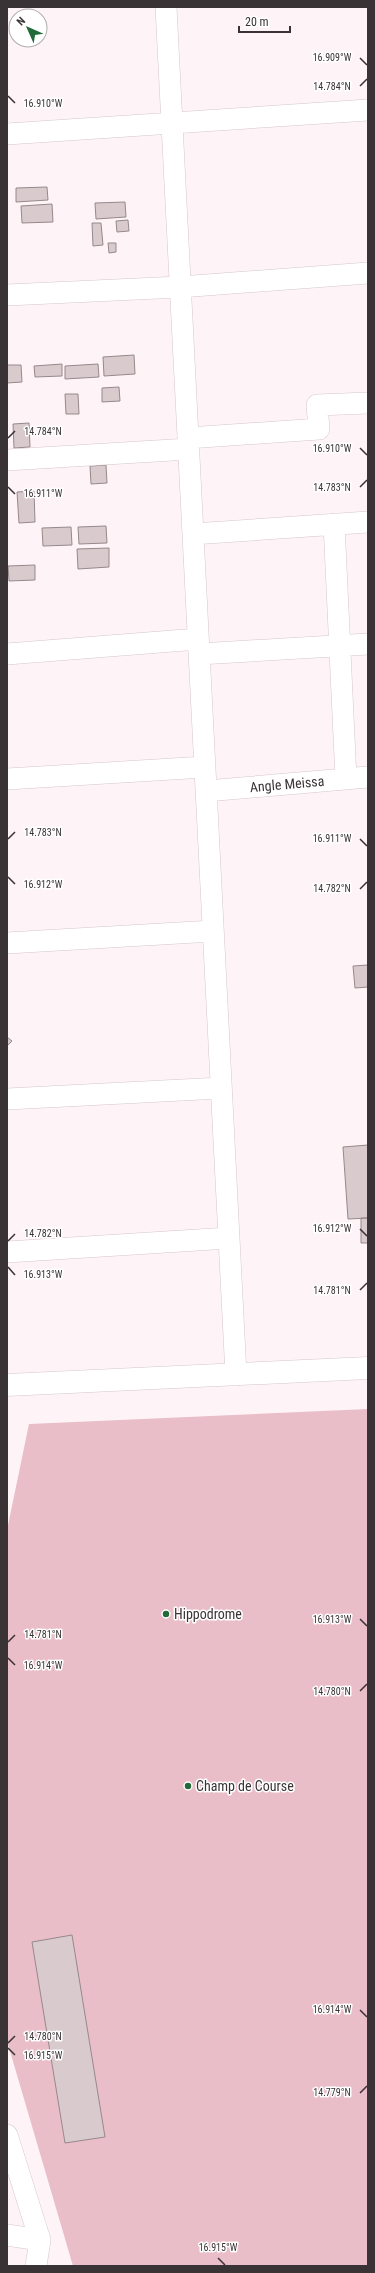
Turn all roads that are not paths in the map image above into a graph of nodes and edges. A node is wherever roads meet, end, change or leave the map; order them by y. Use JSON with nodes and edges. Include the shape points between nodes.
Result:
{"nodes":[{"id":1,"x":166,"y":7,"type":"edge"},
{"id":2,"x":368,"y":110,"type":"edge"},
{"id":3,"x":172,"y":124,"type":"junction"},
{"id":4,"x":7,"y":134,"type":"edge"},
{"id":5,"x":368,"y":273,"type":"edge"},
{"id":6,"x":180,"y":287,"type":"junction"},
{"id":7,"x":7,"y":295,"type":"edge"},
{"id":8,"x":368,"y":403,"type":"edge"},
{"id":9,"x":188,"y":444,"type":"junction"},
{"id":10,"x":7,"y":460,"type":"edge"},
{"id":11,"x":368,"y":522,"type":"edge"},
{"id":12,"x":334,"y":524,"type":"junction"},
{"id":13,"x":193,"y":534,"type":"junction"},
{"id":14,"x":368,"y":644,"type":"edge"},
{"id":15,"x":199,"y":646,"type":"junction"},
{"id":16,"x":338,"y":646,"type":"junction"},
{"id":17,"x":7,"y":654,"type":"edge"},
{"id":18,"x":205,"y":767,"type":"junction"},
{"id":19,"x":368,"y":777,"type":"edge"},
{"id":20,"x":7,"y":778,"type":"edge"},
{"id":21,"x":346,"y":779,"type":"junction"},
{"id":22,"x":206,"y":791,"type":"junction"},
{"id":23,"x":213,"y":931,"type":"junction"},
{"id":24,"x":7,"y":944,"type":"edge"},
{"id":25,"x":221,"y":1088,"type":"junction"},
{"id":26,"x":7,"y":1099,"type":"edge"},
{"id":27,"x":229,"y":1238,"type":"junction"},
{"id":28,"x":7,"y":1252,"type":"edge"},
{"id":29,"x":368,"y":1368,"type":"edge"},
{"id":30,"x":236,"y":1375,"type":"junction"},
{"id":31,"x":42,"y":1383,"type":"junction"},
{"id":32,"x":7,"y":1385,"type":"edge"},
{"id":33,"x":7,"y":1398,"type":"edge"},
{"id":34,"x":7,"y":2135,"type":"edge"},
{"id":35,"x":7,"y":2235,"type":"edge"},
{"id":36,"x":40,"y":2240,"type":"junction"},
{"id":37,"x":36,"y":2266,"type":"edge"}],
"edges":[{"from":1,"to":3,"type":"street"},
{"from":2,"to":3,"type":"street"},
{"from":3,"to":4,"type":"street"},
{"from":3,"to":6,"type":"street"},
{"from":5,"to":6,"type":"street"},
{"from":6,"to":7,"type":"street"},
{"from":6,"to":9,"type":"street"},
{"from":8,"to":9,"type":"street","via":[[317,405],[319,429]]},
{"from":9,"to":10,"type":"street"},
{"from":9,"to":13,"type":"street"},
{"from":11,"to":12,"type":"street"},
{"from":12,"to":13,"type":"street"},
{"from":12,"to":16,"type":"street"},
{"from":13,"to":15,"type":"street"},
{"from":14,"to":16,"type":"street"},
{"from":15,"to":16,"type":"street"},
{"from":15,"to":17,"type":"street"},
{"from":15,"to":18,"type":"street"},
{"from":16,"to":21,"type":"street"},
{"from":18,"to":20,"type":"street"},
{"from":18,"to":22,"type":"street"},
{"from":19,"to":21,"type":"street","name":"Angle Meissa"},
{"from":21,"to":22,"type":"street","name":"Angle Meissa"},
{"from":22,"to":23,"type":"street"},
{"from":23,"to":24,"type":"street"},
{"from":23,"to":25,"type":"street"},
{"from":25,"to":26,"type":"street"},
{"from":25,"to":27,"type":"street"},
{"from":27,"to":28,"type":"street"},
{"from":27,"to":30,"type":"street"},
{"from":29,"to":30,"type":"main road"},
{"from":30,"to":31,"type":"main road"},
{"from":31,"to":32,"type":"main road"},
{"from":31,"to":33,"type":"main road"},
{"from":34,"to":36,"type":"street"},
{"from":35,"to":36,"type":"street"},
{"from":36,"to":37,"type":"street"}]}
